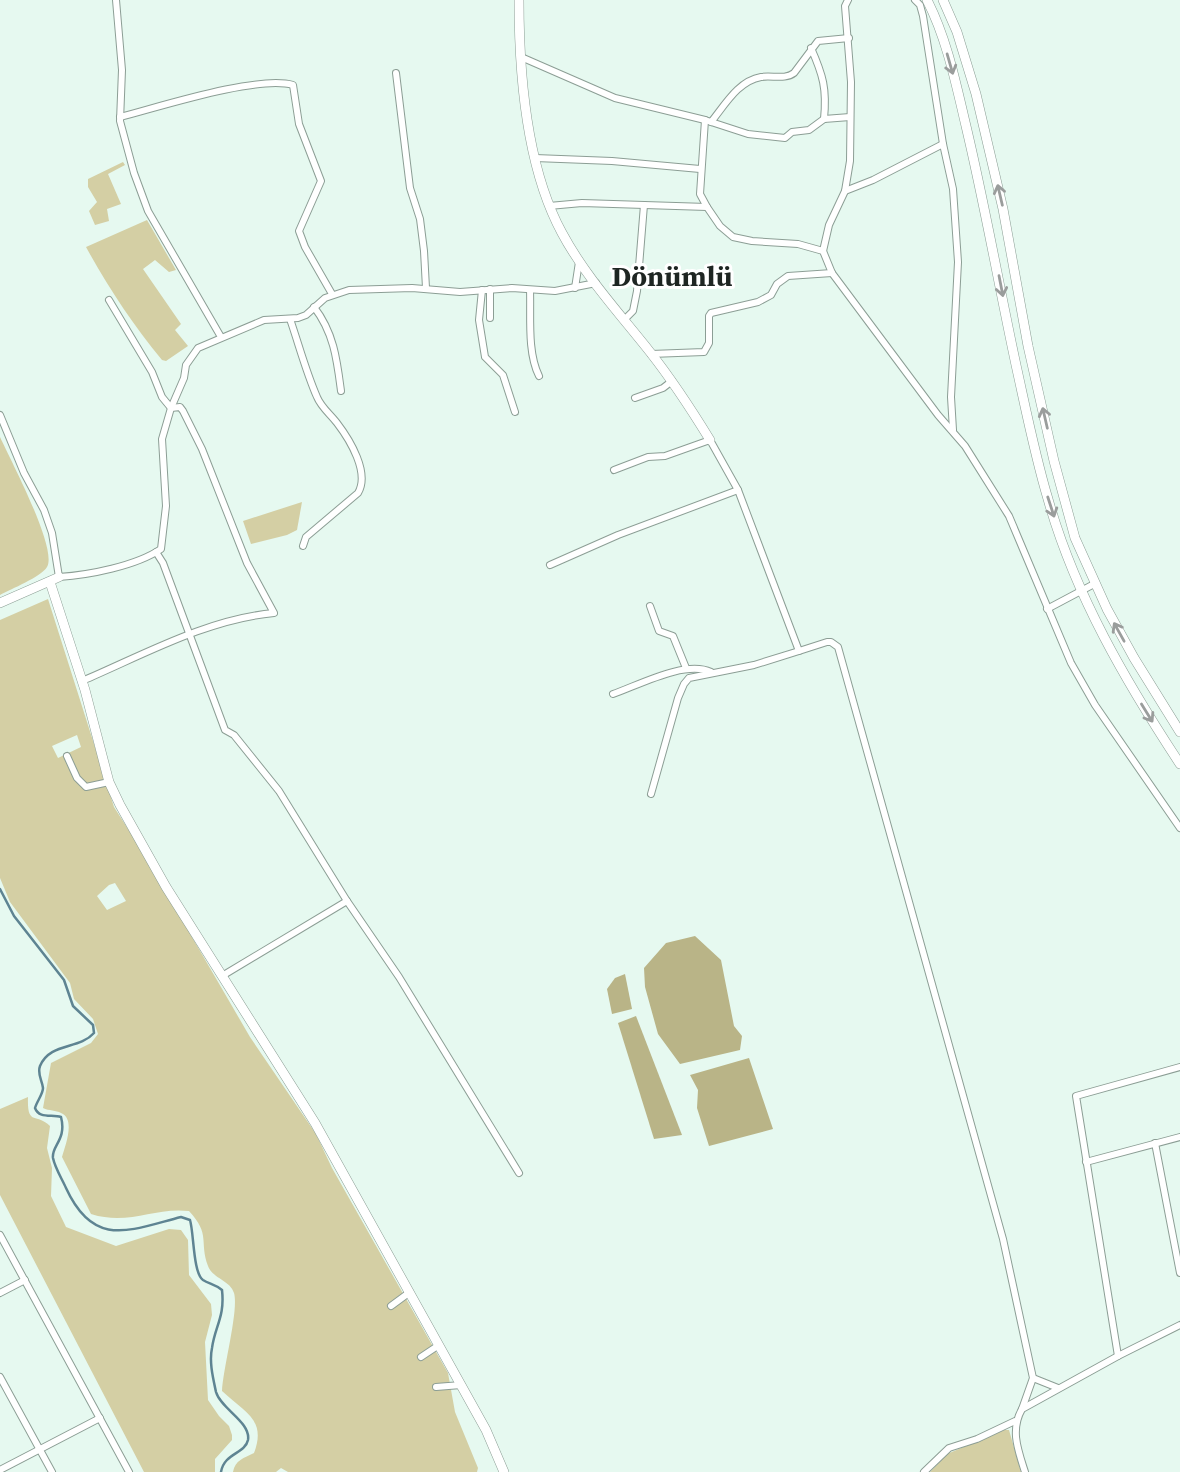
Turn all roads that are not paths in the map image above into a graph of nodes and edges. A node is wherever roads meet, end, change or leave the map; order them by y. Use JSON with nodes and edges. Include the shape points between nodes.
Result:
{"nodes":[{"id":1,"x":116,"y":0,"type":"edge"},
{"id":2,"x":519,"y":0,"type":"edge"},
{"id":3,"x":848,"y":0,"type":"edge"},
{"id":4,"x":915,"y":0,"type":"edge"},
{"id":5,"x":927,"y":0,"type":"edge"},
{"id":6,"x":943,"y":0,"type":"edge"},
{"id":7,"x":849,"y":38,"type":"junction"},
{"id":8,"x":811,"y":48,"type":"junction"},
{"id":9,"x":522,"y":57,"type":"junction"},
{"id":10,"x":396,"y":73,"type":"dead end"},
{"id":11,"x":120,"y":117,"type":"junction"},
{"id":12,"x":850,"y":117,"type":"junction"},
{"id":13,"x":824,"y":119,"type":"junction"},
{"id":14,"x":708,"y":121,"type":"junction"},
{"id":15,"x":943,"y":144,"type":"junction"},
{"id":16,"x":535,"y":159,"type":"junction"},
{"id":17,"x":700,"y":169,"type":"junction"},
{"id":18,"x":845,"y":191,"type":"junction"},
{"id":19,"x":644,"y":205,"type":"junction"},
{"id":20,"x":549,"y":206,"type":"junction"},
{"id":21,"x":707,"y":207,"type":"junction"},
{"id":22,"x":823,"y":251,"type":"junction"},
{"id":23,"x":579,"y":261,"type":"junction"},
{"id":24,"x":832,"y":273,"type":"junction"},
{"id":25,"x":596,"y":283,"type":"junction"},
{"id":26,"x":426,"y":288,"type":"junction"},
{"id":27,"x":575,"y":288,"type":"junction"},
{"id":28,"x":490,"y":289,"type":"junction"},
{"id":29,"x":482,"y":290,"type":"junction"},
{"id":30,"x":530,"y":290,"type":"junction"},
{"id":31,"x":332,"y":294,"type":"junction"},
{"id":32,"x":109,"y":300,"type":"dead end"},
{"id":33,"x":314,"y":307,"type":"junction"},
{"id":34,"x":490,"y":317,"type":"dead end"},
{"id":35,"x":290,"y":319,"type":"junction"},
{"id":36,"x":624,"y":320,"type":"junction"},
{"id":37,"x":221,"y":337,"type":"junction"},
{"id":38,"x":651,"y":354,"type":"junction"},
{"id":39,"x":539,"y":376,"type":"dead end"},
{"id":40,"x":672,"y":381,"type":"junction"},
{"id":41,"x":341,"y":391,"type":"dead end"},
{"id":42,"x":635,"y":398,"type":"dead end"},
{"id":43,"x":171,"y":408,"type":"junction"},
{"id":44,"x":515,"y":412,"type":"dead end"},
{"id":45,"x":0,"y":415,"type":"edge"},
{"id":46,"x":953,"y":432,"type":"junction"},
{"id":47,"x":710,"y":440,"type":"junction"},
{"id":48,"x":614,"y":470,"type":"dead end"},
{"id":49,"x":738,"y":490,"type":"junction"},
{"id":50,"x":303,"y":546,"type":"dead end"},
{"id":51,"x":156,"y":552,"type":"junction"},
{"id":52,"x":550,"y":565,"type":"dead end"},
{"id":53,"x":55,"y":580,"type":"junction"},
{"id":54,"x":1096,"y":583,"type":"junction"},
{"id":55,"x":1083,"y":590,"type":"junction"},
{"id":56,"x":0,"y":603,"type":"edge"},
{"id":57,"x":650,"y":606,"type":"dead end"},
{"id":58,"x":1047,"y":609,"type":"junction"},
{"id":59,"x":189,"y":635,"type":"junction"},
{"id":60,"x":799,"y":651,"type":"junction"},
{"id":61,"x":686,"y":668,"type":"junction"},
{"id":62,"x":712,"y":673,"type":"junction"},
{"id":63,"x":82,"y":681,"type":"junction"},
{"id":64,"x":613,"y":694,"type":"dead end"},
{"id":65,"x":1180,"y":732,"type":"edge"},
{"id":66,"x":67,"y":756,"type":"dead end"},
{"id":67,"x":1180,"y":764,"type":"edge"},
{"id":68,"x":109,"y":782,"type":"junction"},
{"id":69,"x":651,"y":794,"type":"dead end"},
{"id":70,"x":1180,"y":828,"type":"edge"},
{"id":71,"x":346,"y":901,"type":"junction"},
{"id":72,"x":222,"y":976,"type":"junction"},
{"id":73,"x":1180,"y":1067,"type":"edge"},
{"id":74,"x":1180,"y":1137,"type":"edge"},
{"id":75,"x":1155,"y":1143,"type":"junction"},
{"id":76,"x":1086,"y":1162,"type":"junction"},
{"id":77,"x":519,"y":1173,"type":"dead end"},
{"id":78,"x":0,"y":1234,"type":"edge"},
{"id":79,"x":1180,"y":1273,"type":"edge"},
{"id":80,"x":25,"y":1280,"type":"junction"},
{"id":81,"x":410,"y":1292,"type":"junction"},
{"id":82,"x":0,"y":1293,"type":"edge"},
{"id":83,"x":391,"y":1306,"type":"dead end"},
{"id":84,"x":1180,"y":1325,"type":"edge"},
{"id":85,"x":439,"y":1345,"type":"junction"},
{"id":86,"x":1118,"y":1356,"type":"junction"},
{"id":87,"x":421,"y":1357,"type":"dead end"},
{"id":88,"x":0,"y":1377,"type":"edge"},
{"id":89,"x":1032,"y":1378,"type":"junction"},
{"id":90,"x":461,"y":1385,"type":"junction"},
{"id":91,"x":436,"y":1387,"type":"dead end"},
{"id":92,"x":1058,"y":1388,"type":"junction"},
{"id":93,"x":1022,"y":1409,"type":"junction"},
{"id":94,"x":100,"y":1418,"type":"junction"},
{"id":95,"x":1015,"y":1421,"type":"junction"},
{"id":96,"x":40,"y":1449,"type":"junction"},
{"id":97,"x":0,"y":1470,"type":"edge"},
{"id":98,"x":52,"y":1472,"type":"edge"},
{"id":99,"x":129,"y":1472,"type":"edge"},
{"id":100,"x":504,"y":1472,"type":"edge"},
{"id":101,"x":924,"y":1472,"type":"edge"},
{"id":102,"x":1025,"y":1472,"type":"edge"}],
"edges":[{"from":1,"to":11,"type":"street","via":[[122,70]]},
{"from":2,"to":9,"type":"street"},
{"from":3,"to":7,"type":"street"},
{"from":4,"to":15,"type":"street","via":[[923,16]]},
{"from":5,"to":55,"type":"street","one_way":true,"via":[[957,85],[1048,500]]},
{"from":54,"to":6,"type":"street","one_way":true,"via":[[1076,538],[1054,461],[976,94]]},
{"from":7,"to":8,"type":"street","via":[[818,41]]},
{"from":7,"to":12,"type":"street"},
{"from":8,"to":13,"type":"street","via":[[824,80]]},
{"from":8,"to":14,"type":"street","via":[[789,77],[749,80]]},
{"from":9,"to":14,"type":"street","via":[[615,98]]},
{"from":9,"to":16,"type":"street"},
{"from":10,"to":26,"type":"street"},
{"from":11,"to":31,"type":"street","via":[[228,89],[293,85],[299,124],[321,181],[299,231]]},
{"from":11,"to":37,"type":"street","via":[[148,211]]},
{"from":12,"to":13,"type":"street"},
{"from":12,"to":18,"type":"street"},
{"from":13,"to":14,"type":"street","via":[[785,138],[748,134]]},
{"from":14,"to":17,"type":"street"},
{"from":15,"to":18,"type":"street"},
{"from":15,"to":46,"type":"street","via":[[953,189],[958,262]]},
{"from":16,"to":17,"type":"street"},
{"from":16,"to":20,"type":"street"},
{"from":17,"to":21,"type":"street","via":[[699,194]]},
{"from":18,"to":22,"type":"street"},
{"from":19,"to":20,"type":"street"},
{"from":19,"to":21,"type":"street"},
{"from":19,"to":36,"type":"street","via":[[635,301]]},
{"from":20,"to":23,"type":"street"},
{"from":21,"to":22,"type":"street","via":[[733,237]]},
{"from":22,"to":24,"type":"street"},
{"from":23,"to":25,"type":"street"},
{"from":23,"to":27,"type":"street"},
{"from":24,"to":38,"type":"street","via":[[788,276],[764,299],[710,313],[709,343],[704,352]]},
{"from":24,"to":46,"type":"street"},
{"from":25,"to":27,"type":"street"},
{"from":25,"to":36,"type":"street"},
{"from":26,"to":29,"type":"street"},
{"from":26,"to":31,"type":"street"},
{"from":27,"to":30,"type":"street"},
{"from":28,"to":29,"type":"street"},
{"from":28,"to":30,"type":"street"},
{"from":28,"to":34,"type":"street"},
{"from":29,"to":44,"type":"street","via":[[479,320],[485,357],[503,375]]},
{"from":30,"to":39,"type":"street","via":[[531,338]]},
{"from":31,"to":33,"type":"street"},
{"from":32,"to":43,"type":"street"},
{"from":33,"to":35,"type":"street","via":[[306,315]]},
{"from":33,"to":41,"type":"street","via":[[331,336]]},
{"from":35,"to":37,"type":"street","via":[[264,320]]},
{"from":35,"to":50,"type":"street","via":[[318,399],[340,427],[362,477],[358,493],[306,537]]},
{"from":36,"to":38,"type":"street"},
{"from":37,"to":43,"type":"street","via":[[192,354]]},
{"from":38,"to":40,"type":"street"},
{"from":40,"to":42,"type":"street"},
{"from":40,"to":47,"type":"street"},
{"from":43,"to":51,"type":"street","via":[[162,439],[166,506],[161,549]]},
{"from":43,"to":59,"type":"street","via":[[183,411],[247,563],[274,613]]},
{"from":45,"to":53,"type":"street","via":[[52,533]]},
{"from":46,"to":58,"type":"street","via":[[1009,516]]},
{"from":47,"to":48,"type":"street"},
{"from":47,"to":49,"type":"street"},
{"from":49,"to":52,"type":"street"},
{"from":49,"to":60,"type":"street"},
{"from":51,"to":53,"type":"street"},
{"from":51,"to":59,"type":"street"},
{"from":53,"to":56,"type":"street"},
{"from":53,"to":63,"type":"street"},
{"from":54,"to":55,"type":"street"},
{"from":65,"to":54,"type":"street","one_way":true,"via":[[1134,658]]},
{"from":55,"to":58,"type":"street"},
{"from":55,"to":67,"type":"street","one_way":true,"via":[[1122,672]]},
{"from":57,"to":61,"type":"street","via":[[659,631],[673,636]]},
{"from":58,"to":70,"type":"street","via":[[1095,705]]},
{"from":59,"to":63,"type":"street"},
{"from":59,"to":71,"type":"street","via":[[225,730],[279,791]]},
{"from":60,"to":62,"type":"street"},
{"from":60,"to":89,"type":"street","via":[[827,642],[838,647],[1003,1239]]},
{"from":61,"to":62,"type":"street"},
{"from":61,"to":64,"type":"street"},
{"from":62,"to":69,"type":"street","via":[[684,684]]},
{"from":63,"to":68,"type":"street"},
{"from":66,"to":68,"type":"street","via":[[81,784]]},
{"from":68,"to":72,"type":"street","via":[[166,887]]},
{"from":71,"to":72,"type":"street"},
{"from":71,"to":77,"type":"street"},
{"from":72,"to":81,"type":"street","via":[[315,1123]]},
{"from":73,"to":76,"type":"street","via":[[1076,1096]]},
{"from":74,"to":75,"type":"street"},
{"from":75,"to":76,"type":"street"},
{"from":75,"to":79,"type":"street"},
{"from":76,"to":86,"type":"street"},
{"from":78,"to":80,"type":"street"},
{"from":80,"to":82,"type":"street"},
{"from":80,"to":94,"type":"street"},
{"from":81,"to":83,"type":"street"},
{"from":81,"to":85,"type":"street"},
{"from":84,"to":86,"type":"street"},
{"from":85,"to":87,"type":"street"},
{"from":85,"to":90,"type":"street"},
{"from":86,"to":92,"type":"street"},
{"from":88,"to":96,"type":"street"},
{"from":89,"to":92,"type":"street"},
{"from":89,"to":93,"type":"street"},
{"from":90,"to":91,"type":"street"},
{"from":90,"to":100,"type":"street"},
{"from":92,"to":93,"type":"street"},
{"from":93,"to":95,"type":"street"},
{"from":94,"to":96,"type":"street"},
{"from":94,"to":99,"type":"street"},
{"from":95,"to":101,"type":"street","via":[[949,1448]]},
{"from":95,"to":102,"type":"street"},
{"from":96,"to":97,"type":"street"},
{"from":96,"to":98,"type":"street"}]}
